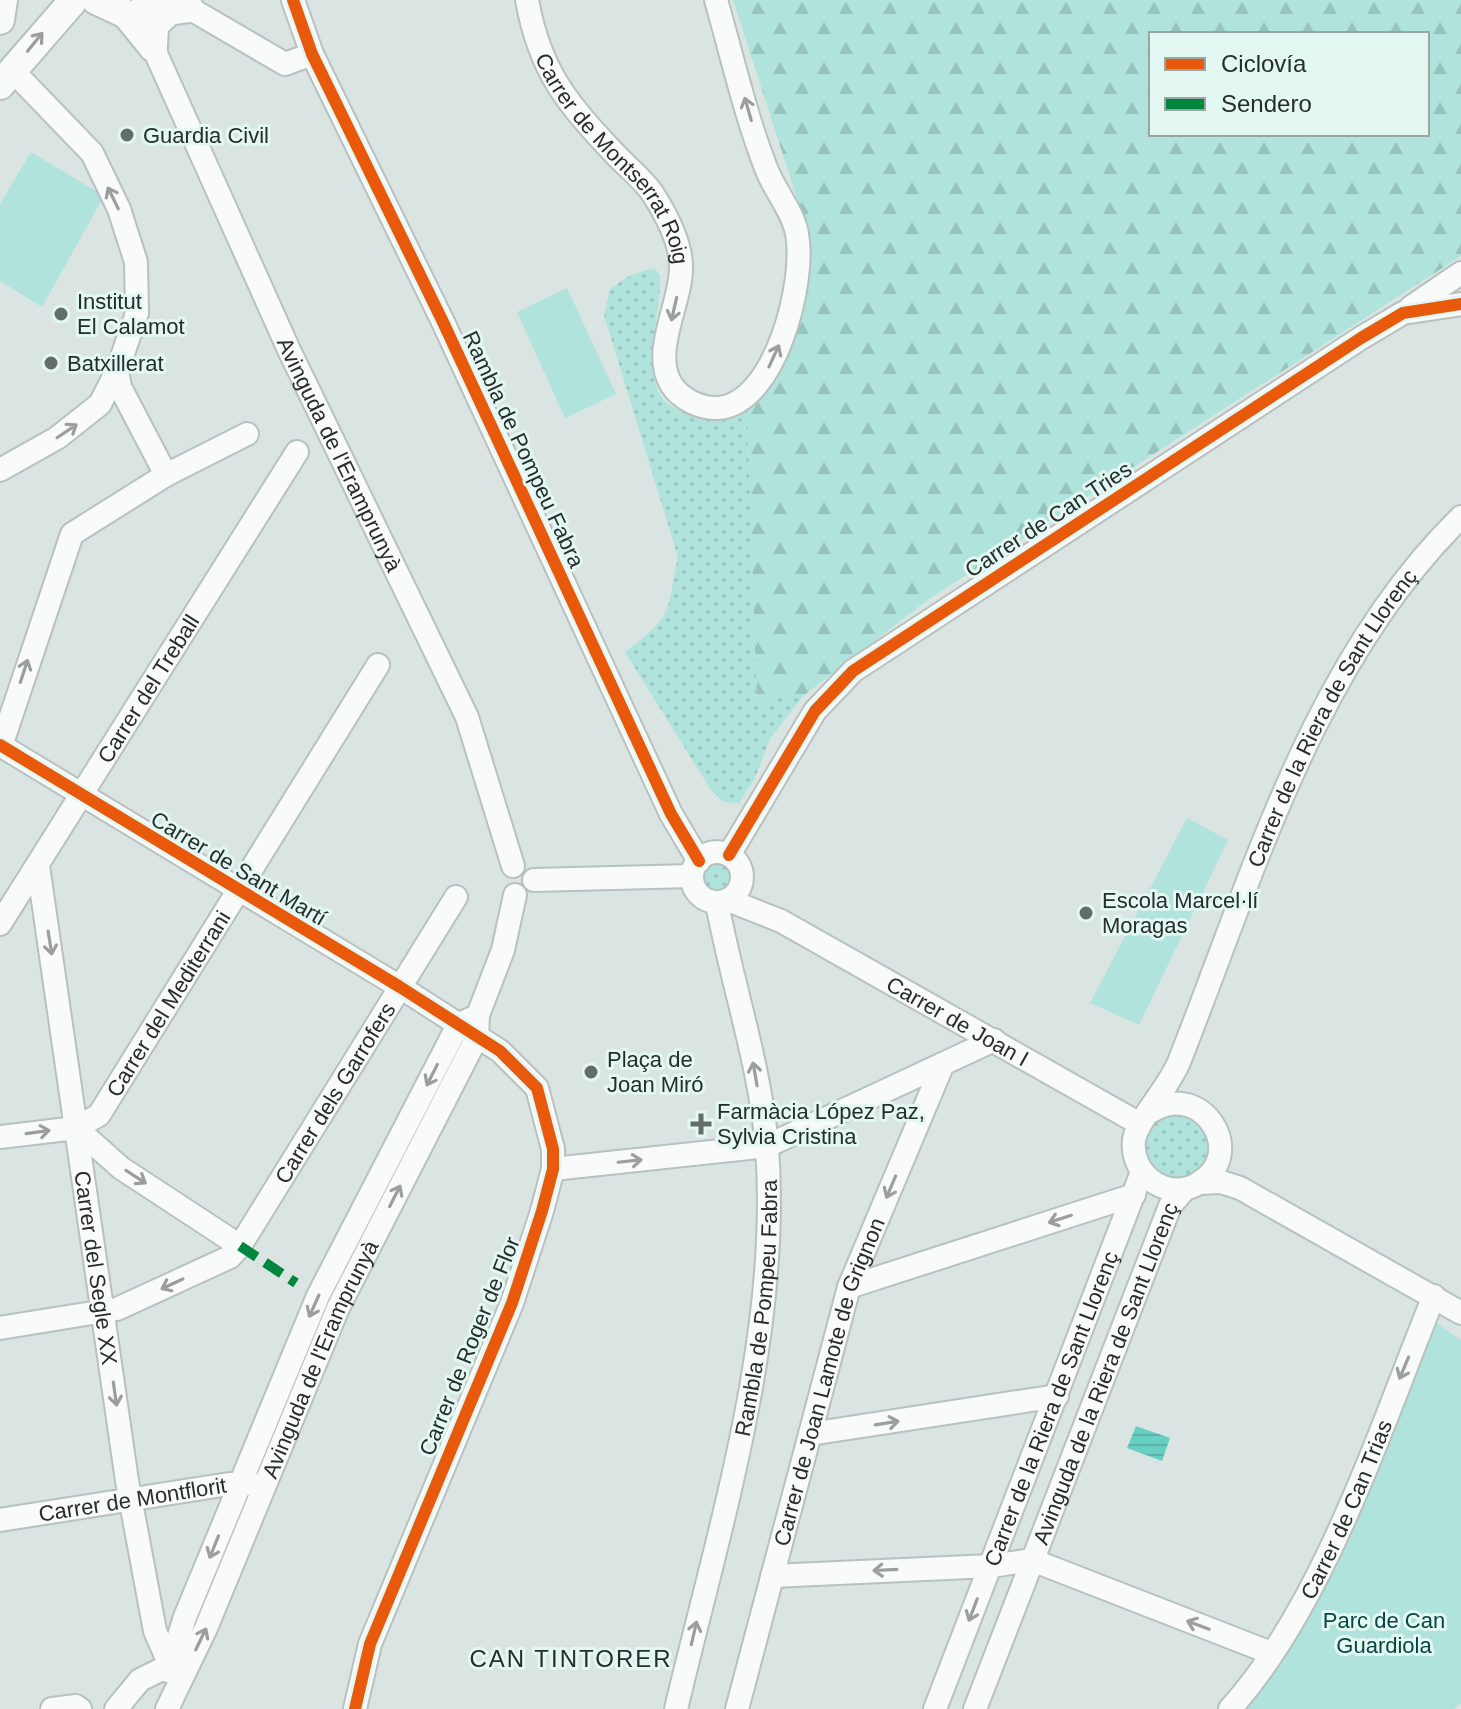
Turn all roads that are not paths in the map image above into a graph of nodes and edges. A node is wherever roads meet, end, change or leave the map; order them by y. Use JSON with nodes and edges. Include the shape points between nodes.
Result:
{"nodes":[{"id":1,"x":3,"y":0,"type":"edge"},
{"id":2,"x":74,"y":0,"type":"edge"},
{"id":3,"x":293,"y":0,"type":"edge"},
{"id":4,"x":527,"y":0,"type":"edge"},
{"id":5,"x":716,"y":0,"type":"edge"},
{"id":6,"x":183,"y":4,"type":"edge"},
{"id":7,"x":0,"y":20,"type":"edge"},
{"id":8,"x":151,"y":24,"type":"edge"},
{"id":9,"x":312,"y":54,"type":"junction"},
{"id":10,"x":6,"y":78,"type":"edge"},
{"id":11,"x":1461,"y":273,"type":"edge"},
{"id":12,"x":1461,"y":304,"type":"edge"},
{"id":13,"x":1403,"y":313,"type":"junction"},
{"id":14,"x":117,"y":371,"type":"junction"},
{"id":15,"x":247,"y":434,"type":"dead end"},
{"id":16,"x":297,"y":452,"type":"dead end"},
{"id":17,"x":0,"y":470,"type":"edge"},
{"id":18,"x":166,"y":475,"type":"junction"},
{"id":19,"x":1461,"y":517,"type":"edge"},
{"id":20,"x":378,"y":665,"type":"dead end"},
{"id":21,"x":0,"y":745,"type":"edge"},
{"id":22,"x":82,"y":796,"type":"junction"},
{"id":23,"x":729,"y":855,"type":"junction"},
{"id":24,"x":38,"y":866,"type":"junction"},
{"id":25,"x":513,"y":866,"type":"junction"},
{"id":26,"x":695,"y":868,"type":"junction"},
{"id":27,"x":534,"y":880,"type":"junction"},
{"id":28,"x":742,"y":880,"type":"junction"},
{"id":29,"x":238,"y":892,"type":"junction"},
{"id":30,"x":515,"y":895,"type":"junction"},
{"id":31,"x":456,"y":897,"type":"dead end"},
{"id":32,"x":722,"y":901,"type":"junction"},
{"id":33,"x":774,"y":917,"type":"junction"},
{"id":34,"x":0,"y":924,"type":"edge"},
{"id":35,"x":400,"y":987,"type":"junction"},
{"id":36,"x":471,"y":1026,"type":"junction"},
{"id":37,"x":994,"y":1040,"type":"junction"},
{"id":38,"x":943,"y":1064,"type":"junction"},
{"id":39,"x":1176,"y":1070,"type":"junction"},
{"id":40,"x":1188,"y":1104,"type":"junction"},
{"id":41,"x":1146,"y":1118,"type":"junction"},
{"id":42,"x":76,"y":1128,"type":"junction"},
{"id":43,"x":0,"y":1137,"type":"edge"},
{"id":44,"x":1220,"y":1143,"type":"junction"},
{"id":45,"x":767,"y":1146,"type":"junction"},
{"id":46,"x":553,"y":1169,"type":"junction"},
{"id":47,"x":1142,"y":1172,"type":"junction"},
{"id":48,"x":1192,"y":1186,"type":"junction"},
{"id":49,"x":1134,"y":1195,"type":"junction"},
{"id":50,"x":240,"y":1246,"type":"junction"},
{"id":51,"x":849,"y":1287,"type":"junction"},
{"id":52,"x":1434,"y":1296,"type":"junction"},
{"id":53,"x":1461,"y":1302,"type":"edge"},
{"id":54,"x":103,"y":1312,"type":"junction"},
{"id":55,"x":1461,"y":1313,"type":"edge"},
{"id":56,"x":0,"y":1328,"type":"edge"},
{"id":57,"x":1057,"y":1396,"type":"junction"},
{"id":58,"x":810,"y":1434,"type":"junction"},
{"id":59,"x":239,"y":1484,"type":"junction"},
{"id":60,"x":263,"y":1484,"type":"junction"},
{"id":61,"x":131,"y":1498,"type":"junction"},
{"id":62,"x":0,"y":1520,"type":"edge"},
{"id":63,"x":1032,"y":1560,"type":"junction"},
{"id":64,"x":991,"y":1566,"type":"junction"},
{"id":65,"x":772,"y":1576,"type":"junction"},
{"id":66,"x":1271,"y":1653,"type":"junction"},
{"id":67,"x":170,"y":1665,"type":"junction"},
{"id":68,"x":52,"y":1709,"type":"edge"},
{"id":69,"x":80,"y":1709,"type":"edge"},
{"id":70,"x":116,"y":1709,"type":"edge"},
{"id":71,"x":158,"y":1709,"type":"edge"},
{"id":72,"x":167,"y":1709,"type":"edge"},
{"id":73,"x":355,"y":1709,"type":"edge"},
{"id":74,"x":676,"y":1709,"type":"edge"},
{"id":75,"x":737,"y":1709,"type":"edge"},
{"id":76,"x":935,"y":1709,"type":"edge"},
{"id":77,"x":975,"y":1709,"type":"edge"},
{"id":78,"x":1230,"y":1709,"type":"edge"}],
"edges":[{"from":1,"to":7,"type":"main road"},
{"from":2,"to":8,"type":"main road"},
{"from":10,"to":2,"type":"main road","one_way":true},
{"from":3,"to":9,"type":"street","name":"Rambla de Pompeu Fabra"},
{"from":4,"to":5,"type":"street","name":"Carrer de Montserrat Roig","one_way":true,"via":[[546,66],[566,102],[652,192],[676,241],[681,263],[666,346],[670,382],[690,401],[720,408],[746,395],[765,375],[791,309],[798,250],[797,232],[762,156]]},
{"from":6,"to":8,"type":"main road"},
{"from":6,"to":9,"type":"street","via":[[285,64]]},
{"from":8,"to":25,"type":"street","name":"Avinguda de l'Eramprunyà","via":[[289,350],[467,717]]},
{"from":9,"to":26,"type":"street","name":"Rambla de Pompeu Fabra","via":[[443,322]]},
{"from":14,"to":10,"type":"street","one_way":true,"via":[[137,313],[136,262],[119,209],[92,153]]},
{"from":11,"to":13,"type":"street"},
{"from":12,"to":13,"type":"street","name":"Carrer de Can Tries"},
{"from":13,"to":23,"type":"street","name":"Carrer de Can Tries","via":[[853,671],[815,711]]},
{"from":17,"to":14,"type":"street","one_way":true,"via":[[90,415]]},
{"from":14,"to":18,"type":"street","via":[[120,387]]},
{"from":15,"to":18,"type":"street"},
{"from":16,"to":22,"type":"street","name":"Carrer del Treball"},
{"from":21,"to":18,"type":"street","one_way":true,"via":[[72,534]]},
{"from":19,"to":39,"type":"street","name":"Carrer de la Riera de Sant Llorenç","via":[[1388,603],[1330,694]]},
{"from":20,"to":29,"type":"street","name":"Carrer del Mediterrani"},
{"from":21,"to":22,"type":"street","name":"Carrer de Sant Martí"},
{"from":22,"to":24,"type":"street","name":"Carrer del Treball"},
{"from":22,"to":29,"type":"street","name":"Carrer de Sant Martí"},
{"from":23,"to":26,"type":"street","via":[[710,853]]},
{"from":23,"to":28,"type":"street","via":[[741,869]]},
{"from":24,"to":34,"type":"street","name":"Carrer del Treball"},
{"from":24,"to":42,"type":"street","name":"Carrer del Segle XX","one_way":true},
{"from":25,"to":27,"type":"street","via":[[526,867]]},
{"from":25,"to":30,"type":"street","via":[[503,881]]},
{"from":26,"to":27,"type":"street"},
{"from":26,"to":32,"type":"street","via":[[702,897]]},
{"from":27,"to":30,"type":"street","via":[[528,893]]},
{"from":28,"to":32,"type":"street","via":[[739,890]]},
{"from":28,"to":33,"type":"street","name":"Carrer de Joan I"},
{"from":29,"to":35,"type":"street","name":"Carrer de Sant Martí"},
{"from":29,"to":42,"type":"street","name":"Carrer del Mediterrani","via":[[99,1115]]},
{"from":30,"to":36,"type":"street","name":"Avinguda de l'Eramprunyà","via":[[503,950]]},
{"from":31,"to":35,"type":"street","name":"Carrer dels Garrofers"},
{"from":32,"to":33,"type":"street","name":"Carrer de Joan I"},
{"from":45,"to":32,"type":"street","name":"Rambla de Pompeu Fabra","one_way":true},
{"from":33,"to":37,"type":"street","name":"Carrer de Joan I"},
{"from":35,"to":36,"type":"street","name":"Carrer de Sant Martí"},
{"from":35,"to":50,"type":"street","name":"Carrer dels Garrofers"},
{"from":36,"to":46,"type":"street","name":"Carrer de Roger de Flor","via":[[537,1088],[549,1123]]},
{"from":36,"to":59,"type":"street","name":"Avinguda de l'Eramprunyà","one_way":true,"via":[[318,1296]]},
{"from":60,"to":36,"type":"street","name":"Avinguda de l'Eramprunyà","one_way":true,"via":[[338,1308]]},
{"from":37,"to":38,"type":"street"},
{"from":37,"to":41,"type":"street","name":"Carrer de Joan I"},
{"from":38,"to":45,"type":"street"},
{"from":38,"to":51,"type":"street","name":"Carrer de Joan Lamote de Grignon","one_way":true},
{"from":39,"to":40,"type":"street","via":[[1178,1089]]},
{"from":39,"to":41,"type":"street","name":"Carrer de la Riera de Sant Llorenç"},
{"from":40,"to":41,"type":"street","via":[[1168,1104]]},
{"from":40,"to":44,"type":"street","via":[[1209,1117]]},
{"from":41,"to":47,"type":"street","name":"Carrer de la Riera de Sant Llorenç","via":[[1134,1153]]},
{"from":43,"to":42,"type":"street","one_way":true},
{"from":42,"to":50,"type":"street","one_way":true,"via":[[121,1168]]},
{"from":42,"to":54,"type":"street","name":"Carrer del Segle XX"},
{"from":44,"to":48,"type":"street","via":[[1213,1170]]},
{"from":44,"to":53,"type":"street","via":[[1231,1168],[1245,1179]]},
{"from":46,"to":45,"type":"street","one_way":true},
{"from":74,"to":45,"type":"street","name":"Rambla de Pompeu Fabra","one_way":true,"via":[[760,1346],[768,1250]]},
{"from":46,"to":73,"type":"street","name":"Carrer de Roger de Flor","via":[[512,1303],[384,1608],[362,1670]]},
{"from":47,"to":48,"type":"street","via":[[1159,1185]]},
{"from":47,"to":49,"type":"street","name":"Carrer de la Riera de Sant Llorenç"},
{"from":48,"to":52,"type":"street","via":[[1221,1182],[1240,1188]]},
{"from":48,"to":63,"type":"street","name":"Avinguda de la Riera de Sant Llorenç","via":[[1170,1206]]},
{"from":49,"to":51,"type":"street","one_way":true},
{"from":49,"to":57,"type":"street","name":"Carrer de la Riera de Sant Llorenç"},
{"from":50,"to":54,"type":"street","one_way":true,"via":[[230,1257]]},
{"from":51,"to":58,"type":"street","name":"Carrer de Joan Lamote de Grignon"},
{"from":52,"to":55,"type":"street"},
{"from":52,"to":66,"type":"street","name":"Carrer de Can Trias","one_way":true,"via":[[1343,1520]]},
{"from":54,"to":56,"type":"street"},
{"from":54,"to":61,"type":"street","name":"Carrer del Segle XX","one_way":true},
{"from":58,"to":57,"type":"street","one_way":true},
{"from":57,"to":64,"type":"street","name":"Carrer de la Riera de Sant Llorenç"},
{"from":58,"to":65,"type":"street","name":"Carrer de Joan Lamote de Grignon"},
{"from":59,"to":60,"type":"street","name":"Carrer de Montflorit"},
{"from":59,"to":61,"type":"street","name":"Carrer de Montflorit"},
{"from":59,"to":67,"type":"street","name":"Avinguda de l'Eramprunyà","one_way":true},
{"from":72,"to":60,"type":"street","name":"Avinguda de l'Eramprunyà","one_way":true,"via":[[206,1628]]},
{"from":61,"to":62,"type":"street","name":"Carrer de Montflorit"},
{"from":61,"to":67,"type":"street","name":"Carrer del Segle XX","via":[[155,1631]]},
{"from":63,"to":64,"type":"street","name":"Avinguda de la Riera de Sant Llorenç"},
{"from":66,"to":63,"type":"street","one_way":true},
{"from":63,"to":77,"type":"street","name":"Avinguda de la Riera de Sant Llorenç"},
{"from":64,"to":65,"type":"street","name":"Avinguda de la Riera de Sant Llorenç","one_way":true},
{"from":64,"to":76,"type":"street","name":"Carrer de la Riera de Sant Llorenç","one_way":true},
{"from":65,"to":75,"type":"street","name":"Carrer de Joan Lamote de Grignon"},
{"from":66,"to":78,"type":"street","name":"Carrer de Can Trias"},
{"from":67,"to":70,"type":"street","via":[[140,1680]]},
{"from":67,"to":71,"type":"street","name":"Avinguda de l'Eramprunyà"},
{"from":68,"to":69,"type":"street"}]}
